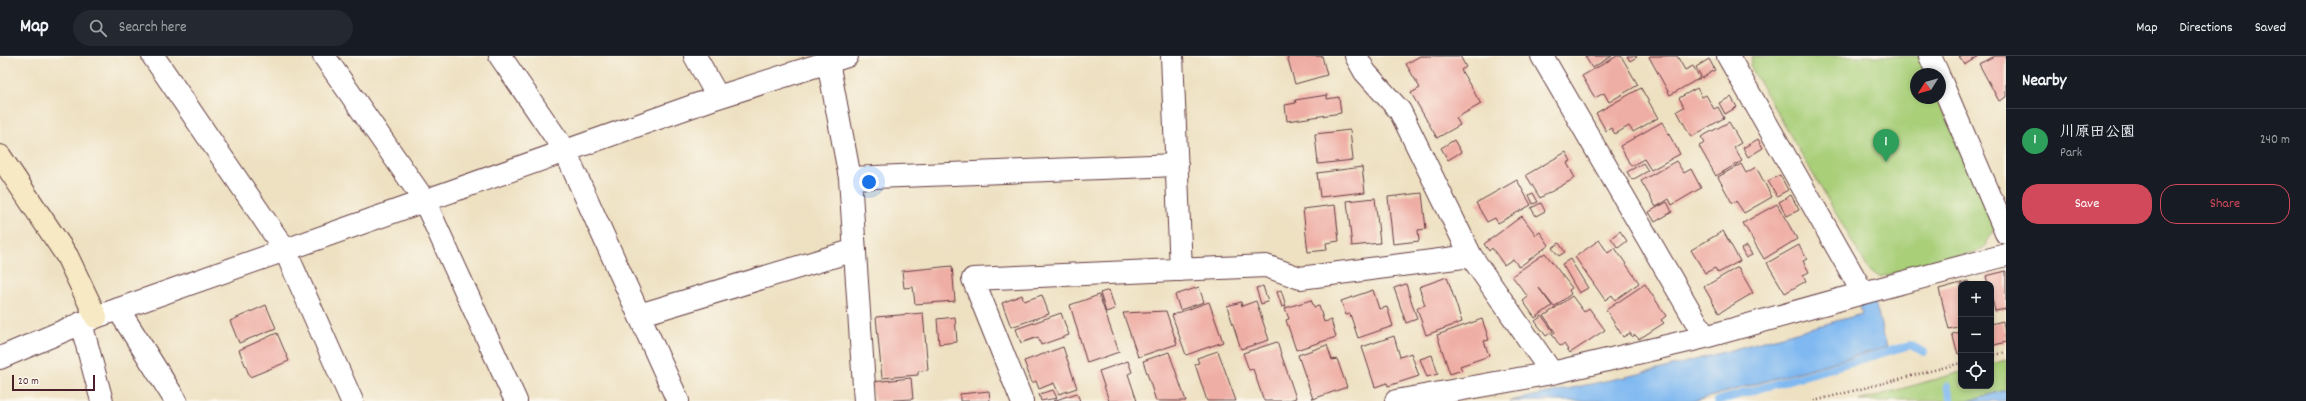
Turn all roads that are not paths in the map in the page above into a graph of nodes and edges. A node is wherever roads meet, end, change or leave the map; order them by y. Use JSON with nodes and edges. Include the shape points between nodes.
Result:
{"nodes":[{"id":1,"x":153,"y":56,"type":"edge"},
{"id":2,"x":324,"y":56,"type":"edge"},
{"id":3,"x":500,"y":56,"type":"edge"},
{"id":4,"x":695,"y":56,"type":"edge"},
{"id":5,"x":1172,"y":56,"type":"edge"},
{"id":6,"x":1356,"y":56,"type":"edge"},
{"id":7,"x":1542,"y":56,"type":"edge"},
{"id":8,"x":1728,"y":56,"type":"edge"},
{"id":9,"x":1930,"y":56,"type":"edge"},
{"id":10,"x":837,"y":59,"type":"edge"},
{"id":11,"x":1935,"y":68,"type":"edge"},
{"id":12,"x":1946,"y":93,"type":"edge"},
{"id":13,"x":718,"y":96,"type":"junction"},
{"id":14,"x":565,"y":151,"type":"junction"},
{"id":15,"x":0,"y":156,"type":"edge"},
{"id":16,"x":1176,"y":165,"type":"junction"},
{"id":17,"x":850,"y":178,"type":"junction"},
{"id":18,"x":424,"y":200,"type":"junction"},
{"id":19,"x":2006,"y":233,"type":"edge"},
{"id":20,"x":285,"y":250,"type":"junction"},
{"id":21,"x":855,"y":250,"type":"junction"},
{"id":22,"x":1471,"y":256,"type":"junction"},
{"id":23,"x":2006,"y":256,"type":"edge"},
{"id":24,"x":1181,"y":270,"type":"junction"},
{"id":25,"x":1863,"y":292,"type":"junction"},
{"id":26,"x":118,"y":309,"type":"junction"},
{"id":27,"x":639,"y":315,"type":"junction"},
{"id":28,"x":89,"y":320,"type":"junction"},
{"id":29,"x":1705,"y":337,"type":"junction"},
{"id":30,"x":0,"y":358,"type":"edge"},
{"id":31,"x":1552,"y":373,"type":"junction"},
{"id":32,"x":102,"y":401,"type":"edge"},
{"id":33,"x":176,"y":401,"type":"edge"},
{"id":34,"x":352,"y":401,"type":"edge"},
{"id":35,"x":516,"y":401,"type":"edge"},
{"id":36,"x":678,"y":401,"type":"edge"},
{"id":37,"x":866,"y":401,"type":"edge"},
{"id":38,"x":1022,"y":401,"type":"edge"},
{"id":39,"x":1396,"y":401,"type":"edge"}],
"edges":[{"from":1,"to":20,"type":"street"},
{"from":2,"to":18,"type":"street"},
{"from":3,"to":14,"type":"street"},
{"from":4,"to":13,"type":"street"},
{"from":5,"to":16,"type":"street"},
{"from":6,"to":22,"type":"street","via":[[1365,72],[1400,111]]},
{"from":7,"to":29,"type":"street"},
{"from":8,"to":25,"type":"street"},
{"from":9,"to":11,"type":"street"},
{"from":10,"to":13,"type":"street"},
{"from":10,"to":17,"type":"street"},
{"from":12,"to":19,"type":"street"},
{"from":13,"to":14,"type":"street"},
{"from":14,"to":18,"type":"street"},
{"from":14,"to":27,"type":"street"},
{"from":15,"to":28,"type":"street","via":[[66,256]]},
{"from":16,"to":17,"type":"street"},
{"from":16,"to":24,"type":"street"},
{"from":17,"to":21,"type":"street"},
{"from":18,"to":20,"type":"street"},
{"from":18,"to":35,"type":"street"},
{"from":20,"to":26,"type":"street"},
{"from":20,"to":34,"type":"street"},
{"from":21,"to":27,"type":"street"},
{"from":21,"to":37,"type":"street"},
{"from":22,"to":24,"type":"street","via":[[1300,278],[1266,266]]},
{"from":22,"to":31,"type":"street"},
{"from":23,"to":25,"type":"street"},
{"from":24,"to":38,"type":"street","via":[[973,279]]},
{"from":25,"to":29,"type":"street"},
{"from":26,"to":28,"type":"street"},
{"from":26,"to":33,"type":"street"},
{"from":27,"to":36,"type":"street"},
{"from":28,"to":30,"type":"street"},
{"from":28,"to":32,"type":"street"},
{"from":29,"to":31,"type":"street"},
{"from":31,"to":39,"type":"street"}]}
